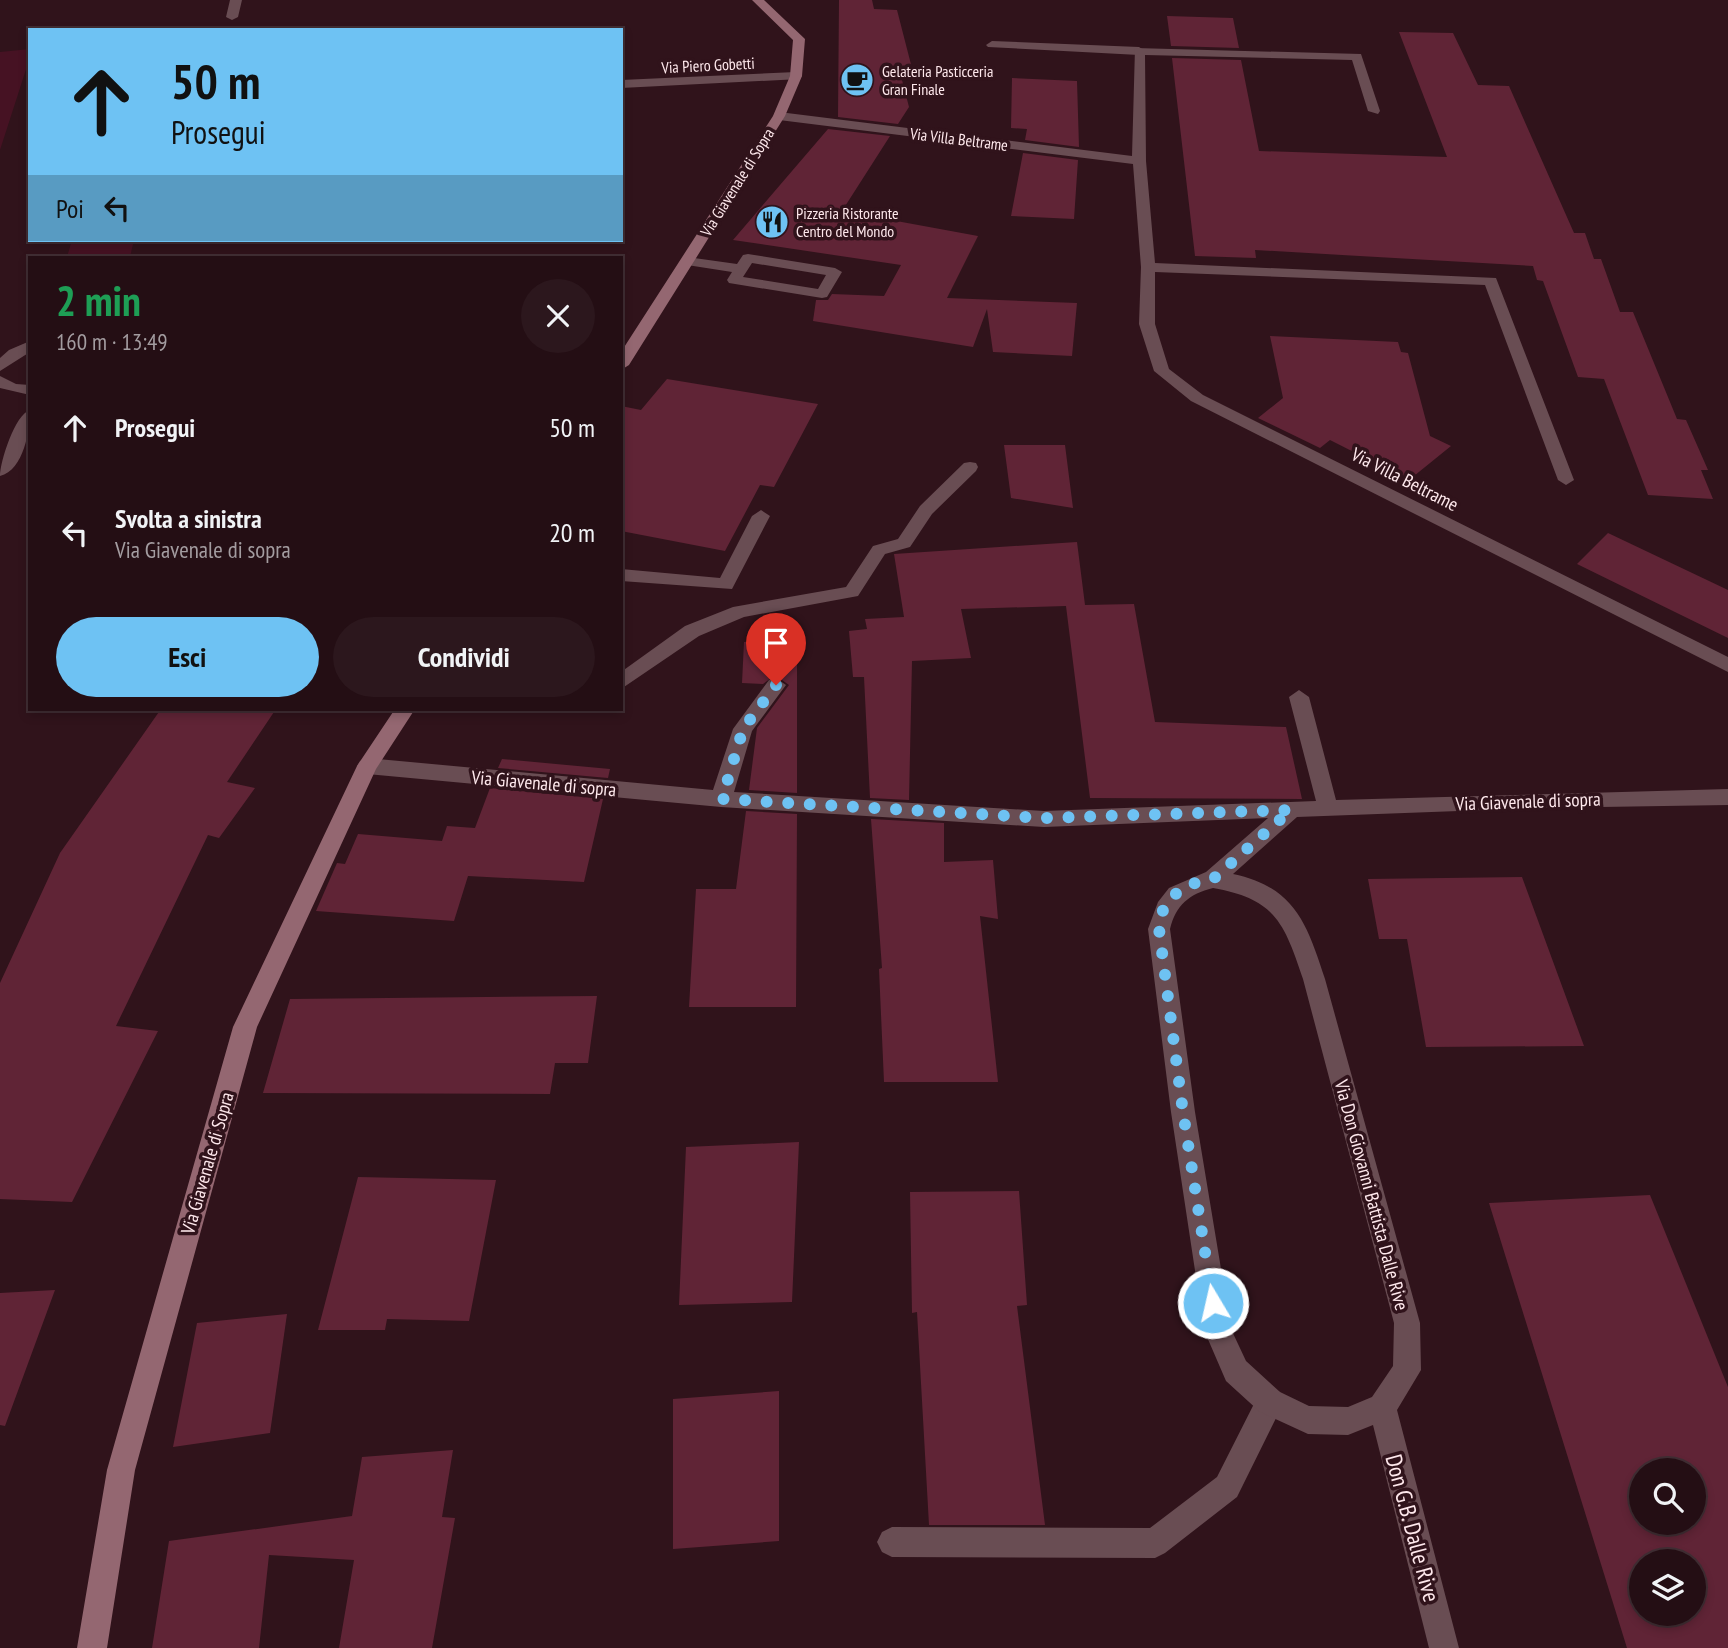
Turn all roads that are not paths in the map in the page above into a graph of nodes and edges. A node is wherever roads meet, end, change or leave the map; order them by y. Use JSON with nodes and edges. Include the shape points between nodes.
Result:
{"nodes":[{"id":1,"x":236,"y":0,"type":"edge"},
{"id":2,"x":758,"y":0,"type":"edge"},
{"id":3,"x":232,"y":17,"type":"dead end"},
{"id":4,"x":992,"y":45,"type":"dead end"},
{"id":5,"x":1139,"y":51,"type":"junction"},
{"id":6,"x":796,"y":76,"type":"junction"},
{"id":7,"x":623,"y":84,"type":"edge"},
{"id":8,"x":1374,"y":111,"type":"dead end"},
{"id":9,"x":779,"y":116,"type":"junction"},
{"id":10,"x":1139,"y":161,"type":"junction"},
{"id":11,"x":687,"y":261,"type":"junction"},
{"id":12,"x":1148,"y":267,"type":"junction"},
{"id":13,"x":741,"y":269,"type":"junction"},
{"id":14,"x":28,"y":347,"type":"edge"},
{"id":15,"x":623,"y":362,"type":"edge"},
{"id":16,"x":0,"y":366,"type":"edge"},
{"id":17,"x":0,"y":381,"type":"edge"},
{"id":18,"x":28,"y":390,"type":"edge"},
{"id":19,"x":28,"y":419,"type":"edge"},
{"id":20,"x":970,"y":467,"type":"dead end"},
{"id":21,"x":0,"y":471,"type":"edge"},
{"id":22,"x":1566,"y":480,"type":"dead end"},
{"id":23,"x":761,"y":516,"type":"dead end"},
{"id":24,"x":623,"y":575,"type":"edge"},
{"id":25,"x":1728,"y":665,"type":"edge"},
{"id":26,"x":623,"y":681,"type":"edge"},
{"id":27,"x":776,"y":685,"type":"dead end"},
{"id":28,"x":1299,"y":697,"type":"dead end"},
{"id":29,"x":404,"y":711,"type":"edge"},
{"id":30,"x":368,"y":766,"type":"junction"},
{"id":31,"x":1728,"y":797,"type":"edge"},
{"id":32,"x":722,"y":799,"type":"junction"},
{"id":33,"x":1291,"y":810,"type":"junction"},
{"id":34,"x":1329,"y":810,"type":"junction"},
{"id":35,"x":1213,"y":879,"type":"junction"},
{"id":36,"x":1270,"y":1402,"type":"junction"},
{"id":37,"x":1382,"y":1407,"type":"junction"},
{"id":38,"x":892,"y":1542,"type":"dead end"},
{"id":39,"x":92,"y":1648,"type":"edge"},
{"id":40,"x":1444,"y":1648,"type":"edge"}],
"edges":[{"from":1,"to":3,"type":"street"},
{"from":2,"to":6,"type":"street","name":"Via Giavenale di Sopra","via":[[799,39]]},
{"from":4,"to":5,"type":"street"},
{"from":5,"to":8,"type":"street","via":[[1357,57]]},
{"from":5,"to":10,"type":"street","name":"Via Villa Beltrame"},
{"from":6,"to":7,"type":"street","name":"Via Piero Gobetti"},
{"from":6,"to":9,"type":"street","name":"Via Giavenale di Sopra"},
{"from":9,"to":10,"type":"street","name":"Via Villa Beltrame"},
{"from":9,"to":11,"type":"street","name":"Via Giavenale di Sopra"},
{"from":10,"to":12,"type":"street","name":"Via Villa Beltrame"},
{"from":11,"to":13,"type":"street"},
{"from":11,"to":15,"type":"street","name":"Via Giavenale di Sopra"},
{"from":12,"to":22,"type":"street","via":[[1491,281]]},
{"from":12,"to":25,"type":"street","name":"Via Villa Beltrame","via":[[1147,324],[1162,371],[1197,398]]},
{"from":13,"to":13,"type":"street","via":[[734,279],[822,294],[835,272],[748,258]]},
{"from":14,"to":16,"type":"street"},
{"from":17,"to":18,"type":"street"},
{"from":19,"to":21,"type":"street"},
{"from":20,"to":26,"type":"street","via":[[926,510],[904,543],[878,550],[852,592],[740,611],[692,631]]},
{"from":23,"to":24,"type":"street","via":[[726,585]]},
{"from":27,"to":32,"type":"street","via":[[743,729]]},
{"from":28,"to":34,"type":"street"},
{"from":29,"to":30,"type":"street","name":"Via Giavenale di Sopra"},
{"from":30,"to":32,"type":"street","name":"Via Giavenale di sopra"},
{"from":30,"to":39,"type":"street","name":"Via Giavenale di Sopra","via":[[245,1027],[121,1470]]},
{"from":31,"to":34,"type":"street","name":"Via Giavenale di sopra"},
{"from":32,"to":33,"type":"street","name":"Via Giavenale di sopra","via":[[1044,818]]},
{"from":33,"to":34,"type":"street","name":"Via Giavenale di sopra"},
{"from":33,"to":35,"type":"street"},
{"from":35,"to":36,"type":"street","name":"Via Don Giovanni Battista Dalle Rive","via":[[1191,884],[1174,895],[1163,910],[1159,929],[1218,1330],[1236,1371]]},
{"from":35,"to":37,"type":"street","name":"Via Don Giovanni Battista Dalle Rive","via":[[1246,884],[1277,900],[1297,926],[1314,979],[1407,1323],[1406,1370]]},
{"from":36,"to":37,"type":"street","name":"Via Don Giovanni Battista Dalle Rive","via":[[1308,1420],[1348,1421]]},
{"from":36,"to":38,"type":"street","via":[[1227,1487],[1155,1543]]},
{"from":37,"to":40,"type":"street","name":"Don G.B. Dalle Rive"}]}
